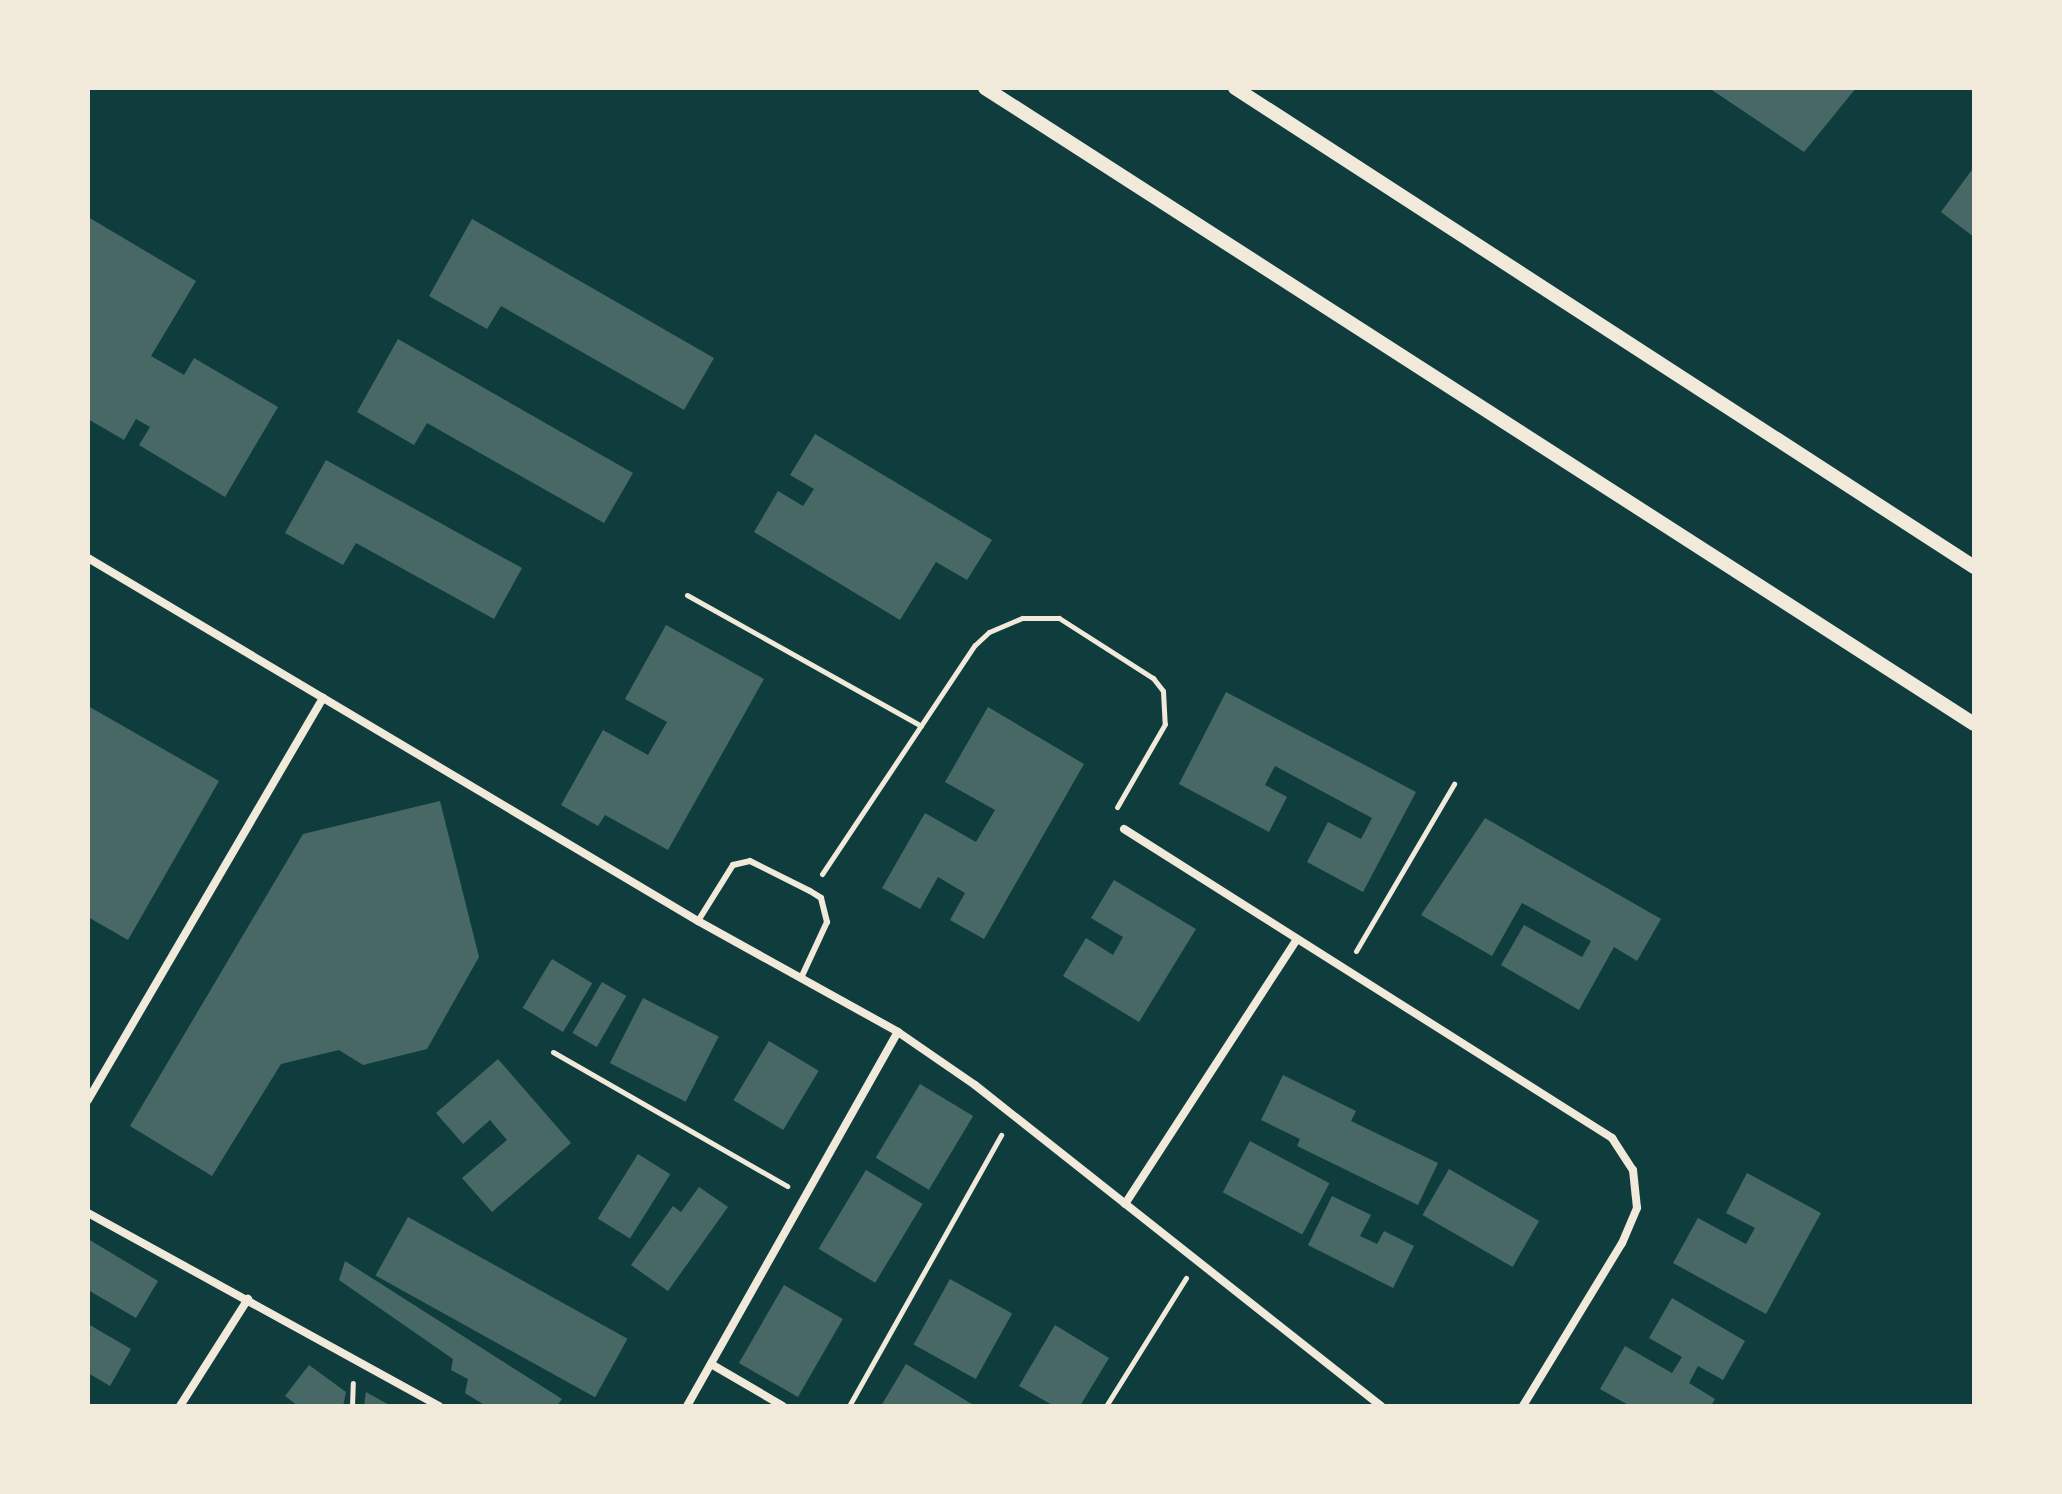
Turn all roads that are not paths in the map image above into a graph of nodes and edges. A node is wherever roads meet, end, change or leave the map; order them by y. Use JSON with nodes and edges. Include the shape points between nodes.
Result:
{"nodes":[{"id":1,"x":985,"y":88,"type":"edge"},
{"id":2,"x":1235,"y":88,"type":"edge"},
{"id":3,"x":88,"y":558,"type":"edge"},
{"id":4,"x":1974,"y":567,"type":"edge"},
{"id":5,"x":323,"y":698,"type":"junction"},
{"id":6,"x":1974,"y":724,"type":"edge"},
{"id":7,"x":1124,"y":829,"type":"road end"},
{"id":8,"x":698,"y":921,"type":"junction"},
{"id":9,"x":1297,"y":939,"type":"junction"},
{"id":10,"x":801,"y":979,"type":"junction"},
{"id":11,"x":898,"y":1032,"type":"junction"},
{"id":12,"x":88,"y":1100,"type":"edge"},
{"id":13,"x":1125,"y":1204,"type":"junction"},
{"id":14,"x":88,"y":1213,"type":"edge"},
{"id":15,"x":248,"y":1299,"type":"junction"},
{"id":16,"x":711,"y":1364,"type":"junction"},
{"id":17,"x":180,"y":1406,"type":"edge"},
{"id":18,"x":439,"y":1406,"type":"edge"},
{"id":19,"x":687,"y":1406,"type":"edge"},
{"id":20,"x":783,"y":1406,"type":"edge"},
{"id":21,"x":1381,"y":1406,"type":"edge"},
{"id":22,"x":1523,"y":1406,"type":"edge"}],
"edges":[{"from":1,"to":6,"type":"street"},
{"from":2,"to":4,"type":"street"},
{"from":3,"to":5,"type":"street"},
{"from":5,"to":8,"type":"street"},
{"from":5,"to":12,"type":"street"},
{"from":7,"to":9,"type":"street"},
{"from":8,"to":10,"type":"street"},
{"from":8,"to":10,"type":"lane","via":[[733,865],[750,861],[810,891],[821,898],[827,922]]},
{"from":9,"to":13,"type":"street"},
{"from":9,"to":22,"type":"street","via":[[1612,1138],[1633,1170],[1637,1208],[1622,1243]]},
{"from":10,"to":11,"type":"street"},
{"from":11,"to":13,"type":"street"},
{"from":11,"to":16,"type":"street"},
{"from":13,"to":21,"type":"street"},
{"from":14,"to":15,"type":"street"},
{"from":15,"to":17,"type":"street"},
{"from":15,"to":18,"type":"street"},
{"from":16,"to":19,"type":"street"},
{"from":16,"to":20,"type":"street"}]}
